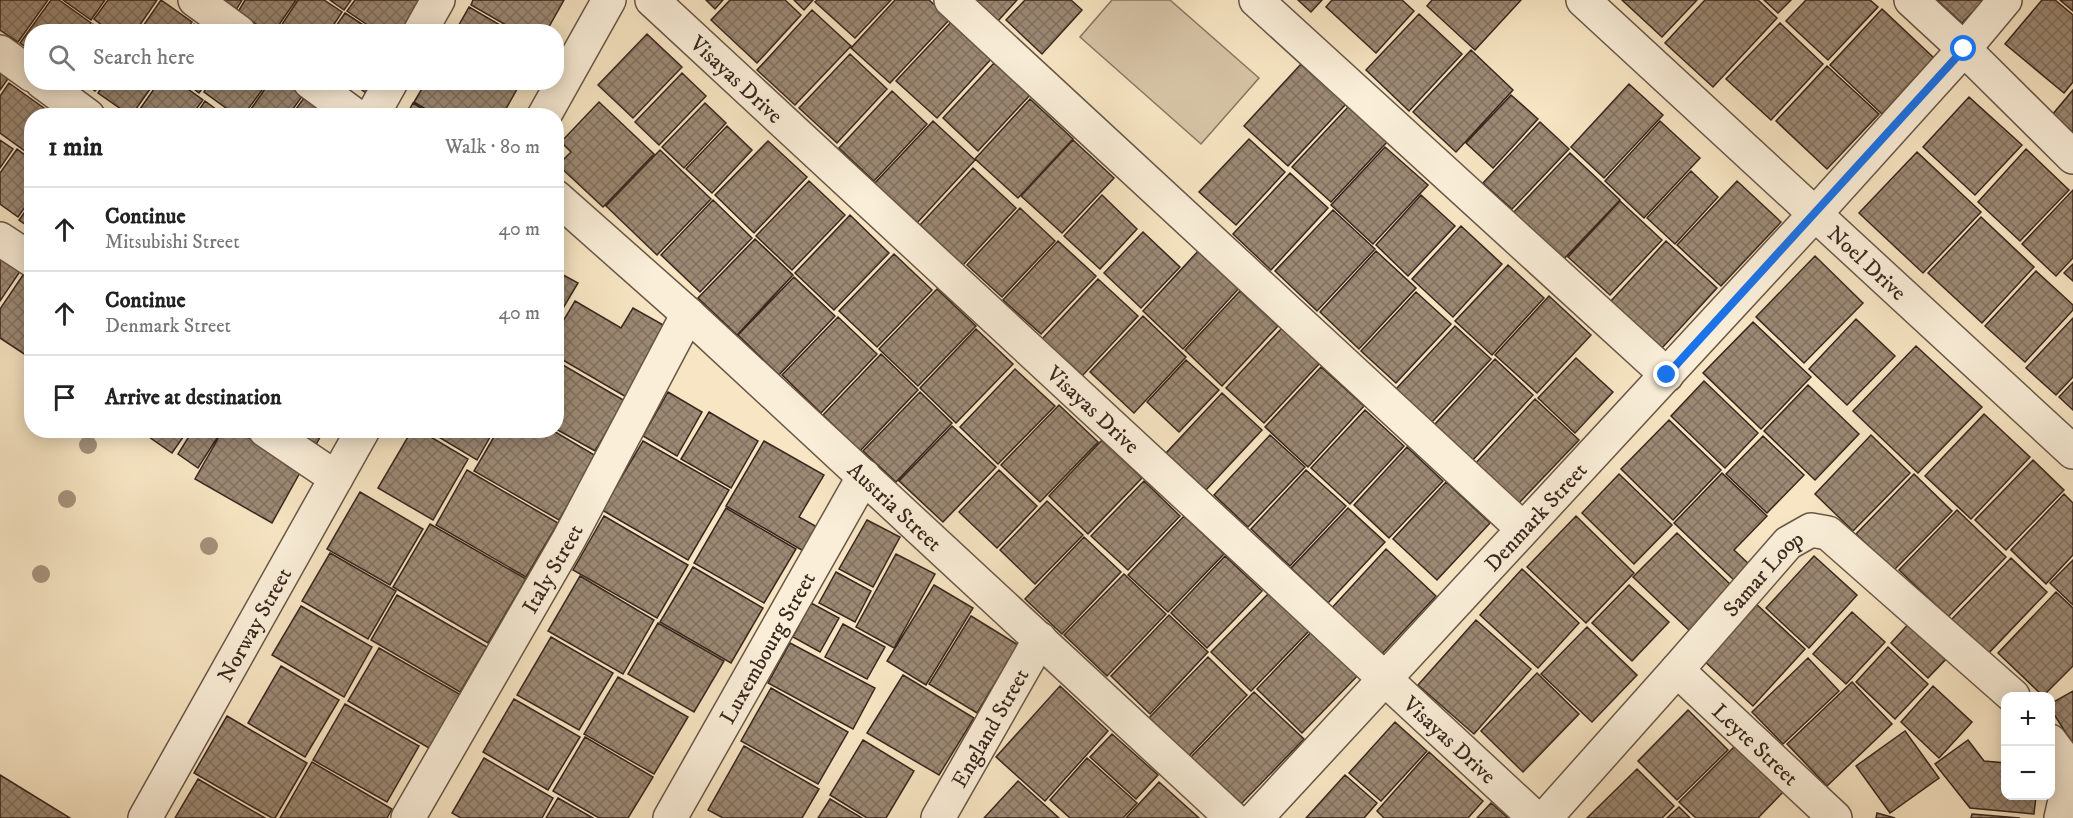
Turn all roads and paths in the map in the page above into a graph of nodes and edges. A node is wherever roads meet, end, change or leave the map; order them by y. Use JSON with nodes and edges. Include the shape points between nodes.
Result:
{"nodes":[{"id":1,"x":195,"y":0,"type":"edge"},
{"id":2,"x":438,"y":0,"type":"edge"},
{"id":3,"x":609,"y":0,"type":"edge"},
{"id":4,"x":652,"y":0,"type":"edge"},
{"id":5,"x":951,"y":0,"type":"edge"},
{"id":6,"x":1256,"y":0,"type":"edge"},
{"id":7,"x":1583,"y":0,"type":"edge"},
{"id":8,"x":1911,"y":0,"type":"edge"},
{"id":9,"x":2005,"y":0,"type":"edge"},
{"id":10,"x":228,"y":24,"type":"edge"},
{"id":11,"x":424,"y":24,"type":"edge"},
{"id":12,"x":1964,"y":49,"type":"junction"},
{"id":13,"x":0,"y":52,"type":"edge"},
{"id":14,"x":24,"y":69,"type":"edge"},
{"id":15,"x":564,"y":80,"type":"edge"},
{"id":16,"x":53,"y":90,"type":"edge"},
{"id":17,"x":321,"y":90,"type":"edge"},
{"id":18,"x":387,"y":90,"type":"edge"},
{"id":19,"x":559,"y":90,"type":"edge"},
{"id":20,"x":77,"y":108,"type":"edge"},
{"id":21,"x":345,"y":108,"type":"edge"},
{"id":22,"x":376,"y":108,"type":"edge"},
{"id":23,"x":548,"y":108,"type":"edge"},
{"id":24,"x":2073,"y":157,"type":"edge"},
{"id":25,"x":564,"y":203,"type":"edge"},
{"id":26,"x":1815,"y":214,"type":"junction"},
{"id":27,"x":0,"y":239,"type":"edge"},
{"id":28,"x":24,"y":255,"type":"edge"},
{"id":29,"x":688,"y":314,"type":"junction"},
{"id":30,"x":1667,"y":375,"type":"junction"},
{"id":31,"x":277,"y":438,"type":"edge"},
{"id":32,"x":358,"y":438,"type":"edge"},
{"id":33,"x":2073,"y":452,"type":"edge"},
{"id":34,"x":864,"y":476,"type":"junction"},
{"id":35,"x":336,"y":478,"type":"junction"},
{"id":36,"x":1523,"y":529,"type":"junction"},
{"id":37,"x":1040,"y":639,"type":"junction"},
{"id":38,"x":1677,"y":670,"type":"junction"},
{"id":39,"x":1385,"y":679,"type":"junction"},
{"id":40,"x":2008,"y":692,"type":"edge"},
{"id":41,"x":2054,"y":746,"type":"edge"},
{"id":42,"x":145,"y":818,"type":"edge"},
{"id":43,"x":408,"y":818,"type":"edge"},
{"id":44,"x":670,"y":818,"type":"edge"},
{"id":45,"x":938,"y":818,"type":"edge"},
{"id":46,"x":1232,"y":818,"type":"edge"},
{"id":47,"x":1256,"y":818,"type":"edge"},
{"id":48,"x":1535,"y":818,"type":"edge"},
{"id":49,"x":1545,"y":818,"type":"edge"},
{"id":50,"x":1835,"y":818,"type":"edge"},
{"id":51,"x":2061,"y":818,"type":"edge"}],
"edges":[{"from":1,"to":10,"type":"street"},
{"from":2,"to":11,"type":"street"},
{"from":3,"to":15,"type":"street"},
{"from":4,"to":39,"type":"street","name":"Visayas Drive"},
{"from":5,"to":36,"type":"street"},
{"from":6,"to":30,"type":"street"},
{"from":7,"to":26,"type":"street","name":"Noel Drive"},
{"from":8,"to":12,"type":"street"},
{"from":9,"to":12,"type":"street","name":"Denmark Street"},
{"from":12,"to":24,"type":"street"},
{"from":12,"to":26,"type":"street","name":"Denmark Street"},
{"from":13,"to":14,"type":"street"},
{"from":16,"to":20,"type":"street"},
{"from":17,"to":21,"type":"street"},
{"from":18,"to":22,"type":"street"},
{"from":19,"to":23,"type":"street"},
{"from":25,"to":29,"type":"street","name":"Austria Street"},
{"from":26,"to":30,"type":"street","name":"Denmark Street"},
{"from":26,"to":33,"type":"street","name":"Noel Drive"},
{"from":27,"to":28,"type":"street"},
{"from":29,"to":34,"type":"street","name":"Austria Street"},
{"from":29,"to":43,"type":"street","name":"Italy Street","via":[[569,539]]},
{"from":30,"to":36,"type":"street","name":"Denmark Street"},
{"from":31,"to":35,"type":"street"},
{"from":32,"to":35,"type":"street","name":"Norway Street"},
{"from":34,"to":37,"type":"street","name":"Austria Street"},
{"from":34,"to":44,"type":"street","name":"Luxembourg Street"},
{"from":35,"to":42,"type":"street","name":"Norway Street"},
{"from":36,"to":39,"type":"street","name":"Denmark Street"},
{"from":37,"to":45,"type":"street","name":"England Street"},
{"from":37,"to":46,"type":"street","name":"Austria Street"},
{"from":38,"to":40,"type":"street","name":"Samar Loop","via":[[1788,543],[1811,530],[1828,533]]},
{"from":38,"to":49,"type":"street","name":"Samar Loop"},
{"from":38,"to":50,"type":"street","name":"Leyte Street"},
{"from":39,"to":47,"type":"street","name":"Denmark Street"},
{"from":39,"to":48,"type":"street","name":"Visayas Drive"},
{"from":41,"to":51,"type":"street","via":[[2068,787]]}]}
